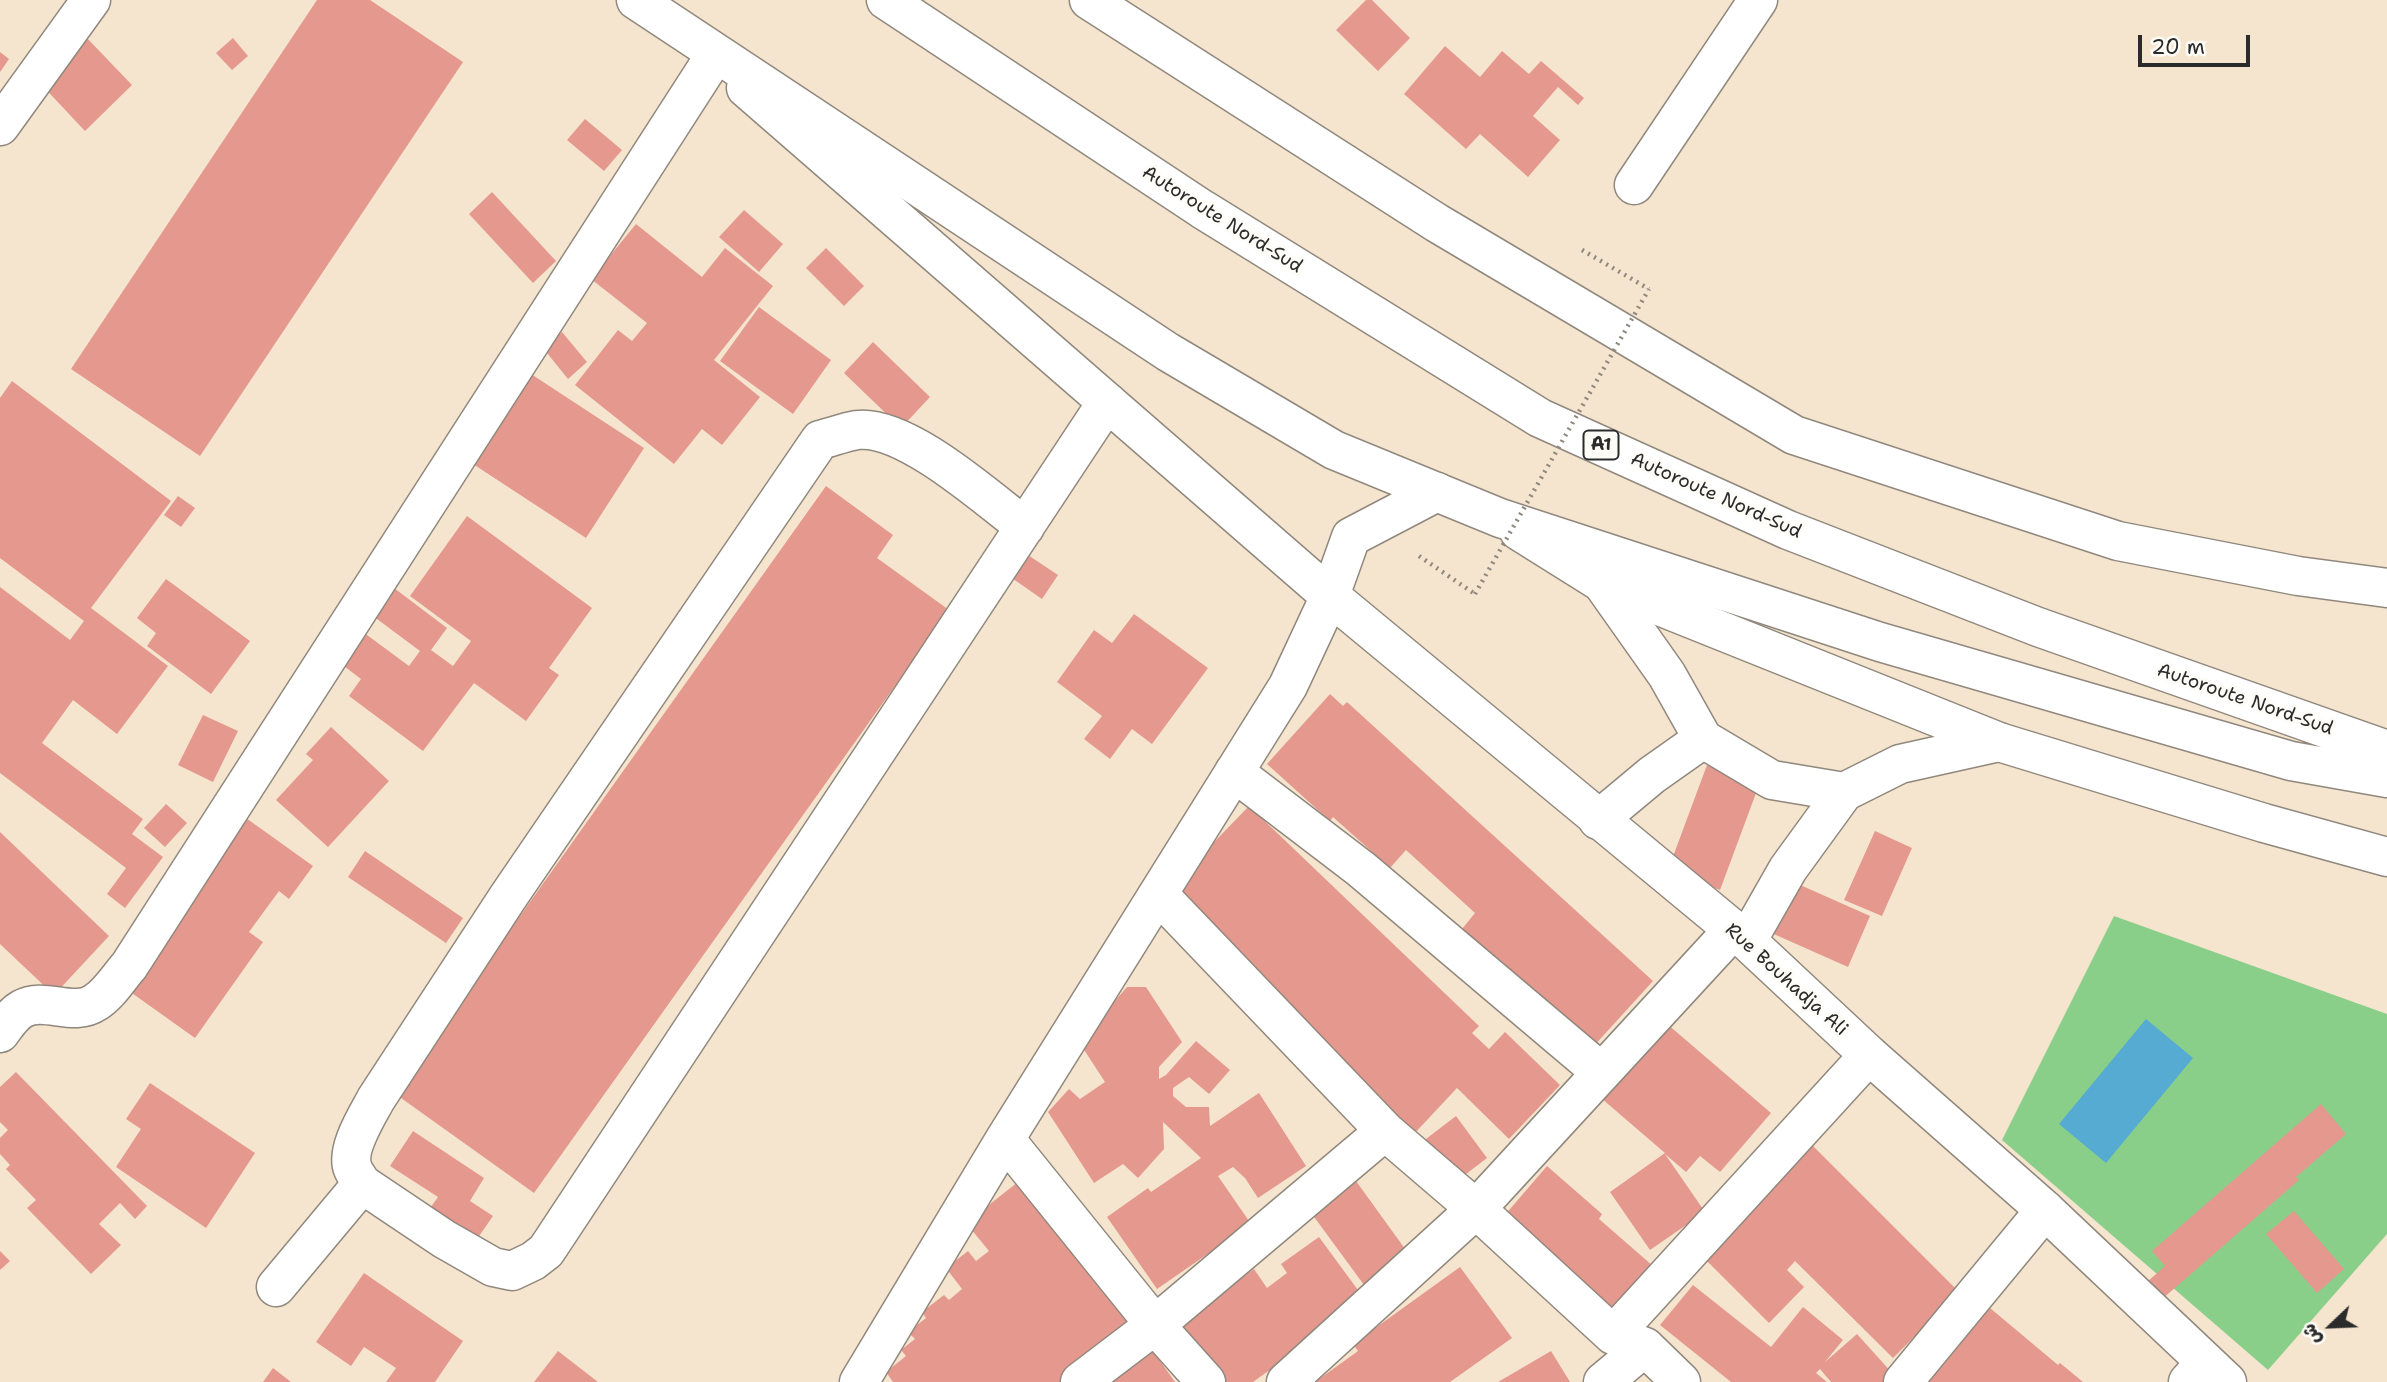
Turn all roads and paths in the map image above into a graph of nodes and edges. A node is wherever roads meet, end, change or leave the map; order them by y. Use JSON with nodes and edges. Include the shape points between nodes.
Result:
{"nodes":[{"id":1,"x":91,"y":0,"type":"edge"},
{"id":2,"x":886,"y":0,"type":"edge"},
{"id":3,"x":1088,"y":0,"type":"edge"},
{"id":4,"x":1758,"y":0,"type":"edge"},
{"id":5,"x":643,"y":5,"type":"edge"},
{"id":6,"x":712,"y":60,"type":"junction"},
{"id":7,"x":0,"y":126,"type":"edge"},
{"id":8,"x":1634,"y":185,"type":"dead end"},
{"id":9,"x":1582,"y":250,"type":"dead end"},
{"id":10,"x":1107,"y":402,"type":"junction"},
{"id":11,"x":1437,"y":492,"type":"junction"},
{"id":12,"x":1500,"y":518,"type":"junction"},
{"id":13,"x":1025,"y":527,"type":"junction"},
{"id":14,"x":1419,"y":556,"type":"dead end"},
{"id":15,"x":1602,"y":583,"type":"junction"},
{"id":16,"x":2387,"y":588,"type":"edge"},
{"id":17,"x":1330,"y":596,"type":"junction"},
{"id":18,"x":1703,"y":739,"type":"junction"},
{"id":19,"x":1999,"y":742,"type":"junction"},
{"id":20,"x":2387,"y":750,"type":"edge"},
{"id":21,"x":1234,"y":772,"type":"junction"},
{"id":22,"x":2387,"y":778,"type":"edge"},
{"id":23,"x":1844,"y":792,"type":"junction"},
{"id":24,"x":1598,"y":820,"type":"junction"},
{"id":25,"x":2387,"y":857,"type":"edge"},
{"id":26,"x":1159,"y":895,"type":"junction"},
{"id":27,"x":1740,"y":936,"type":"junction"},
{"id":28,"x":0,"y":1033,"type":"edge"},
{"id":29,"x":1869,"y":1055,"type":"junction"},
{"id":30,"x":1601,"y":1072,"type":"junction"},
{"id":31,"x":1385,"y":1131,"type":"junction"},
{"id":32,"x":1005,"y":1139,"type":"junction"},
{"id":33,"x":362,"y":1184,"type":"junction"},
{"id":34,"x":1476,"y":1209,"type":"junction"},
{"id":35,"x":2045,"y":1210,"type":"junction"},
{"id":36,"x":276,"y":1287,"type":"dead end"},
{"id":37,"x":1154,"y":1325,"type":"junction"},
{"id":38,"x":1629,"y":1341,"type":"junction"},
{"id":39,"x":871,"y":1376,"type":"edge"},
{"id":40,"x":2207,"y":1376,"type":"edge"},
{"id":41,"x":1080,"y":1382,"type":"edge"},
{"id":42,"x":1206,"y":1382,"type":"edge"},
{"id":43,"x":1286,"y":1382,"type":"edge"},
{"id":44,"x":1602,"y":1382,"type":"edge"},
{"id":45,"x":1681,"y":1382,"type":"edge"},
{"id":46,"x":1903,"y":1382,"type":"edge"}],
"edges":[{"from":1,"to":7,"type":"main road"},
{"from":2,"to":20,"type":"main road","name":"Autoroute Nord-Sud","number":"A1","via":[[1202,209],[1540,418],[1788,530],[2038,627]]},
{"from":3,"to":16,"type":"main road","via":[[1437,223],[1794,435],[2118,541]]},
{"from":4,"to":8,"type":"main road"},
{"from":5,"to":6,"type":"main road","name":"Rue Bouhadja Ali"},
{"from":5,"to":11,"type":"main road","via":[[1168,352],[1334,450]]},
{"from":6,"to":10,"type":"main road","name":"Rue Bouhadja Ali"},
{"from":6,"to":28,"type":"main road","via":[[129,966],[96,1002],[65,1009],[36,1004],[20,1009]]},
{"from":9,"to":14,"type":"path","bridge":true,"via":[[1649,289],[1475,594]]},
{"from":10,"to":13,"type":"main road"},
{"from":10,"to":17,"type":"main road","name":"Rue Bouhadja Ali"},
{"from":11,"to":12,"type":"main road"},
{"from":11,"to":17,"type":"main road","via":[[1351,537]]},
{"from":12,"to":15,"type":"main road"},
{"from":12,"to":22,"type":"main road","via":[[1893,646],[2291,761]]},
{"from":13,"to":33,"type":"main road","via":[[546,1251],[512,1271],[494,1267]]},
{"from":13,"to":33,"type":"main road","via":[[925,452],[893,436],[859,430],[820,440],[508,897],[376,1100],[352,1152],[352,1167]]},
{"from":15,"to":18,"type":"main road","via":[[1667,675]]},
{"from":15,"to":19,"type":"main road"},
{"from":17,"to":21,"type":"main road","via":[[1288,686]]},
{"from":17,"to":24,"type":"main road","name":"Rue Bouhadja Ali"},
{"from":18,"to":23,"type":"main road","via":[[1772,780]]},
{"from":18,"to":24,"type":"main road"},
{"from":19,"to":23,"type":"main road","via":[[1900,764]]},
{"from":19,"to":25,"type":"main road"},
{"from":21,"to":26,"type":"main road"},
{"from":21,"to":30,"type":"main road","via":[[1361,869]]},
{"from":23,"to":27,"type":"main road"},
{"from":24,"to":27,"type":"main road","name":"Rue Bouhadja Ali"},
{"from":26,"to":31,"type":"main road"},
{"from":26,"to":32,"type":"main road"},
{"from":27,"to":29,"type":"main road","name":"Rue Bouhadja Ali"},
{"from":27,"to":30,"type":"main road"},
{"from":29,"to":35,"type":"main road","name":"Rue Bouhadja Ali"},
{"from":29,"to":38,"type":"main road"},
{"from":30,"to":34,"type":"main road"},
{"from":31,"to":34,"type":"main road"},
{"from":31,"to":37,"type":"main road"},
{"from":32,"to":37,"type":"main road"},
{"from":32,"to":39,"type":"main road"},
{"from":33,"to":36,"type":"main road"},
{"from":34,"to":38,"type":"main road"},
{"from":34,"to":43,"type":"main road"},
{"from":35,"to":40,"type":"main road","name":"Rue Bouhadja Ali"},
{"from":35,"to":46,"type":"main road"},
{"from":37,"to":41,"type":"main road"},
{"from":37,"to":42,"type":"main road"},
{"from":38,"to":44,"type":"main road"},
{"from":38,"to":45,"type":"main road"}]}
